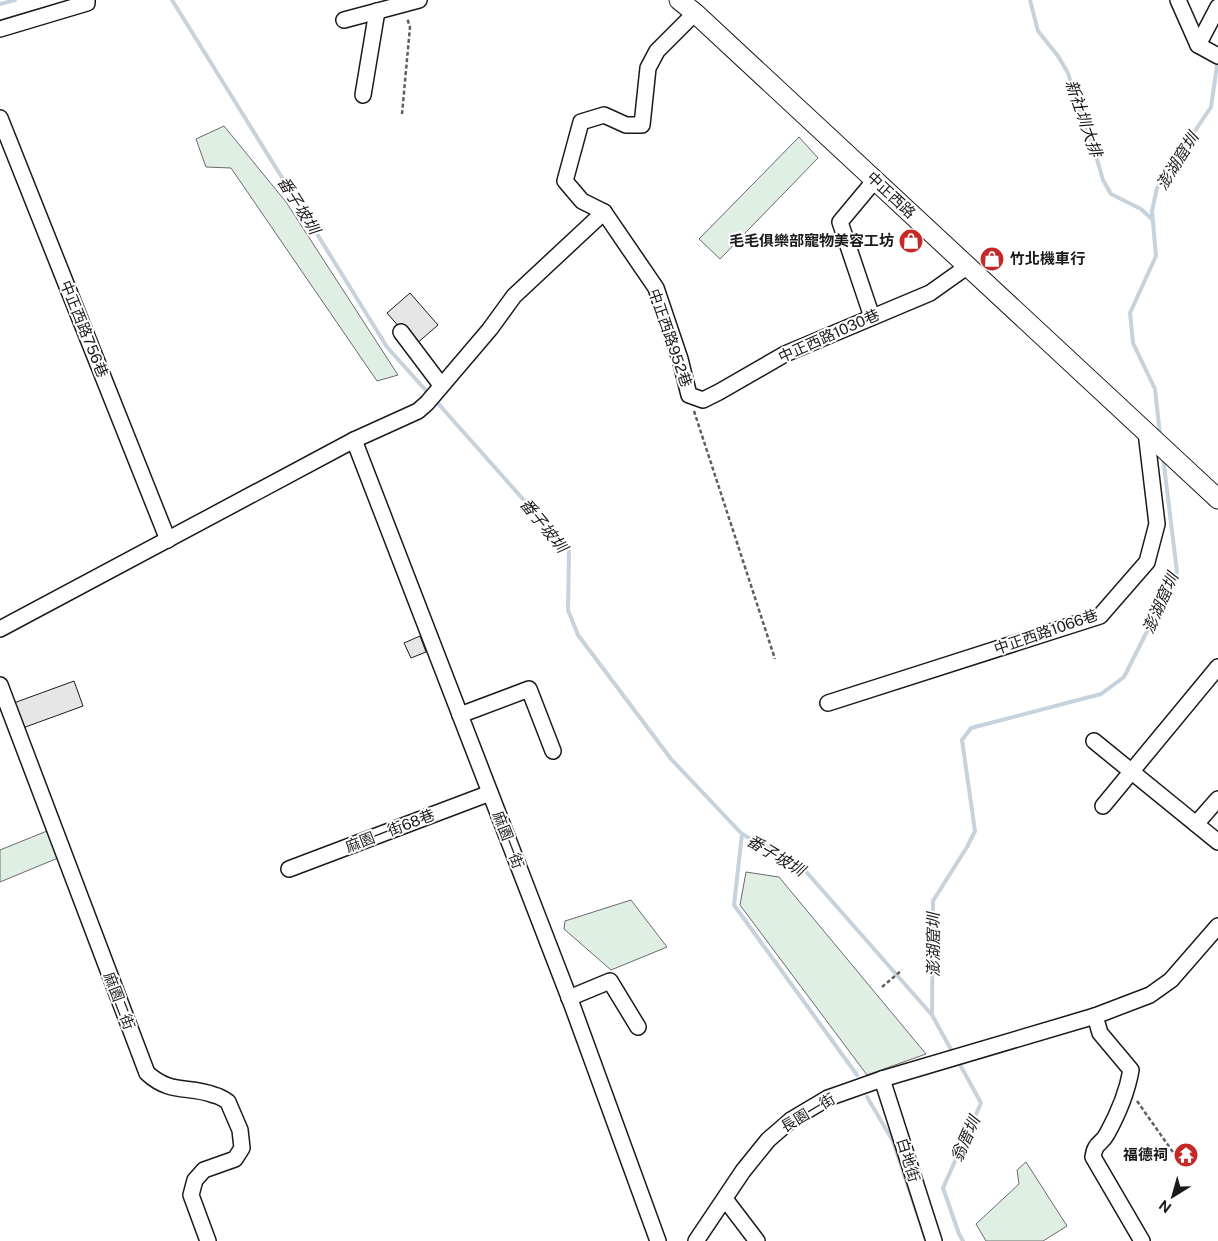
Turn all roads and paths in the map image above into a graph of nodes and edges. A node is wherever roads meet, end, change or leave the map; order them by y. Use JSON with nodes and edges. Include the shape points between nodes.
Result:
{"nodes":[{"id":1,"x":87,"y":0,"type":"edge"},
{"id":2,"x":419,"y":0,"type":"edge"},
{"id":3,"x":679,"y":0,"type":"edge"},
{"id":4,"x":1178,"y":0,"type":"edge"},
{"id":5,"x":402,"y":5,"type":"junction"},
{"id":6,"x":1218,"y":7,"type":"edge"},
{"id":7,"x":377,"y":11,"type":"junction"},
{"id":8,"x":695,"y":13,"type":"junction"},
{"id":9,"x":344,"y":20,"type":"dead end"},
{"id":10,"x":0,"y":29,"type":"edge"},
{"id":11,"x":1208,"y":50,"type":"edge"},
{"id":12,"x":363,"y":95,"type":"dead end"},
{"id":13,"x":402,"y":114,"type":"dead end"},
{"id":14,"x":0,"y":118,"type":"edge"},
{"id":15,"x":876,"y":180,"type":"junction"},
{"id":16,"x":604,"y":212,"type":"junction"},
{"id":17,"x":968,"y":266,"type":"junction"},
{"id":18,"x":872,"y":317,"type":"junction"},
{"id":19,"x":401,"y":332,"type":"dead end"},
{"id":20,"x":441,"y":385,"type":"junction"},
{"id":21,"x":689,"y":395,"type":"junction"},
{"id":22,"x":1146,"y":432,"type":"junction"},
{"id":23,"x":354,"y":440,"type":"junction"},
{"id":24,"x":1218,"y":499,"type":"edge"},
{"id":25,"x":168,"y":540,"type":"junction"},
{"id":26,"x":0,"y":630,"type":"edge"},
{"id":27,"x":775,"y":659,"type":"dead end"},
{"id":28,"x":1218,"y":667,"type":"edge"},
{"id":29,"x":0,"y":685,"type":"edge"},
{"id":30,"x":828,"y":703,"type":"dead end"},
{"id":31,"x":460,"y":715,"type":"junction"},
{"id":32,"x":1094,"y":741,"type":"dead end"},
{"id":33,"x":553,"y":751,"type":"dead end"},
{"id":34,"x":1131,"y":772,"type":"junction"},
{"id":35,"x":490,"y":793,"type":"junction"},
{"id":36,"x":1218,"y":799,"type":"edge"},
{"id":37,"x":1103,"y":806,"type":"dead end"},
{"id":38,"x":1196,"y":824,"type":"junction"},
{"id":39,"x":1218,"y":842,"type":"edge"},
{"id":40,"x":289,"y":869,"type":"dead end"},
{"id":41,"x":1218,"y":926,"type":"edge"},
{"id":42,"x":902,"y":970,"type":"dead end"},
{"id":43,"x":882,"y":987,"type":"dead end"},
{"id":44,"x":569,"y":998,"type":"junction"},
{"id":45,"x":1095,"y":1016,"type":"junction"},
{"id":46,"x":638,"y":1027,"type":"dead end"},
{"id":47,"x":882,"y":1079,"type":"junction"},
{"id":48,"x":1128,"y":1088,"type":"junction"},
{"id":49,"x":1182,"y":1165,"type":"dead end"},
{"id":50,"x":725,"y":1199,"type":"junction"},
{"id":51,"x":208,"y":1241,"type":"edge"},
{"id":52,"x":658,"y":1241,"type":"edge"},
{"id":53,"x":696,"y":1241,"type":"edge"},
{"id":54,"x":757,"y":1241,"type":"edge"},
{"id":55,"x":934,"y":1241,"type":"edge"},
{"id":56,"x":1142,"y":1241,"type":"edge"}],
"edges":[{"from":1,"to":10,"type":"street","via":[[87,3]]},
{"from":2,"to":5,"type":"street"},
{"from":3,"to":8,"type":"main road","name":"中正西路"},
{"from":4,"to":11,"type":"street"},
{"from":5,"to":7,"type":"street"},
{"from":5,"to":13,"type":"path","via":[[410,27]]},
{"from":6,"to":11,"type":"street"},
{"from":7,"to":9,"type":"street"},
{"from":7,"to":12,"type":"street"},
{"from":8,"to":15,"type":"main road","name":"中正西路"},
{"from":8,"to":16,"type":"street","name":"中正西路952巷","via":[[657,51],[648,68],[642,125],[626,125],[604,115],[582,122],[565,181],[582,201]]},
{"from":14,"to":25,"type":"street","name":"中正西路756巷"},
{"from":15,"to":17,"type":"main road","name":"中正西路"},
{"from":15,"to":18,"type":"street","via":[[840,222]]},
{"from":16,"to":20,"type":"street","via":[[514,296]]},
{"from":16,"to":21,"type":"street","name":"中正西路952巷","via":[[656,288]]},
{"from":17,"to":18,"type":"street","name":"中正西路1030巷","via":[[930,294]]},
{"from":17,"to":22,"type":"main road","name":"中正西路"},
{"from":18,"to":21,"type":"street","name":"中正西路1030巷","via":[[785,354],[703,400]]},
{"from":19,"to":20,"type":"street"},
{"from":20,"to":23,"type":"street","via":[[418,411]]},
{"from":21,"to":27,"type":"path"},
{"from":22,"to":24,"type":"main road","name":"中正西路"},
{"from":22,"to":30,"type":"street","name":"中正西路1066巷","via":[[1157,524],[1147,562],[1100,616]]},
{"from":23,"to":25,"type":"street"},
{"from":23,"to":31,"type":"street","name":"麻園一街"},
{"from":25,"to":26,"type":"street"},
{"from":28,"to":34,"type":"street"},
{"from":29,"to":51,"type":"street","name":"麻園二街","via":[[148,1074],[158,1083],[213,1094],[228,1102],[240,1130],[242,1148],[235,1159],[204,1170],[191,1195]]},
{"from":31,"to":33,"type":"street","via":[[529,688]]},
{"from":31,"to":35,"type":"street","name":"麻園一街"},
{"from":32,"to":34,"type":"street"},
{"from":34,"to":37,"type":"street"},
{"from":34,"to":38,"type":"street"},
{"from":35,"to":40,"type":"street","name":"麻園一街68巷"},
{"from":35,"to":44,"type":"street","name":"麻園一街"},
{"from":36,"to":38,"type":"street"},
{"from":38,"to":39,"type":"street"},
{"from":41,"to":45,"type":"street","via":[[1171,980],[1150,995]]},
{"from":42,"to":43,"type":"path"},
{"from":44,"to":46,"type":"street","via":[[610,981]]},
{"from":44,"to":52,"type":"street","name":"麻園一街"},
{"from":45,"to":47,"type":"street","name":"長園一街"},
{"from":45,"to":48,"type":"street","via":[[1100,1033],[1131,1070]]},
{"from":47,"to":50,"type":"street","name":"長園一街","via":[[828,1098],[791,1120],[768,1140]]},
{"from":47,"to":55,"type":"street","name":"白地街"},
{"from":48,"to":49,"type":"path"},
{"from":48,"to":56,"type":"street","via":[[1106,1137],[1094,1147],[1093,1157]]},
{"from":50,"to":53,"type":"street","name":"長園一街"},
{"from":50,"to":54,"type":"street"}]}
